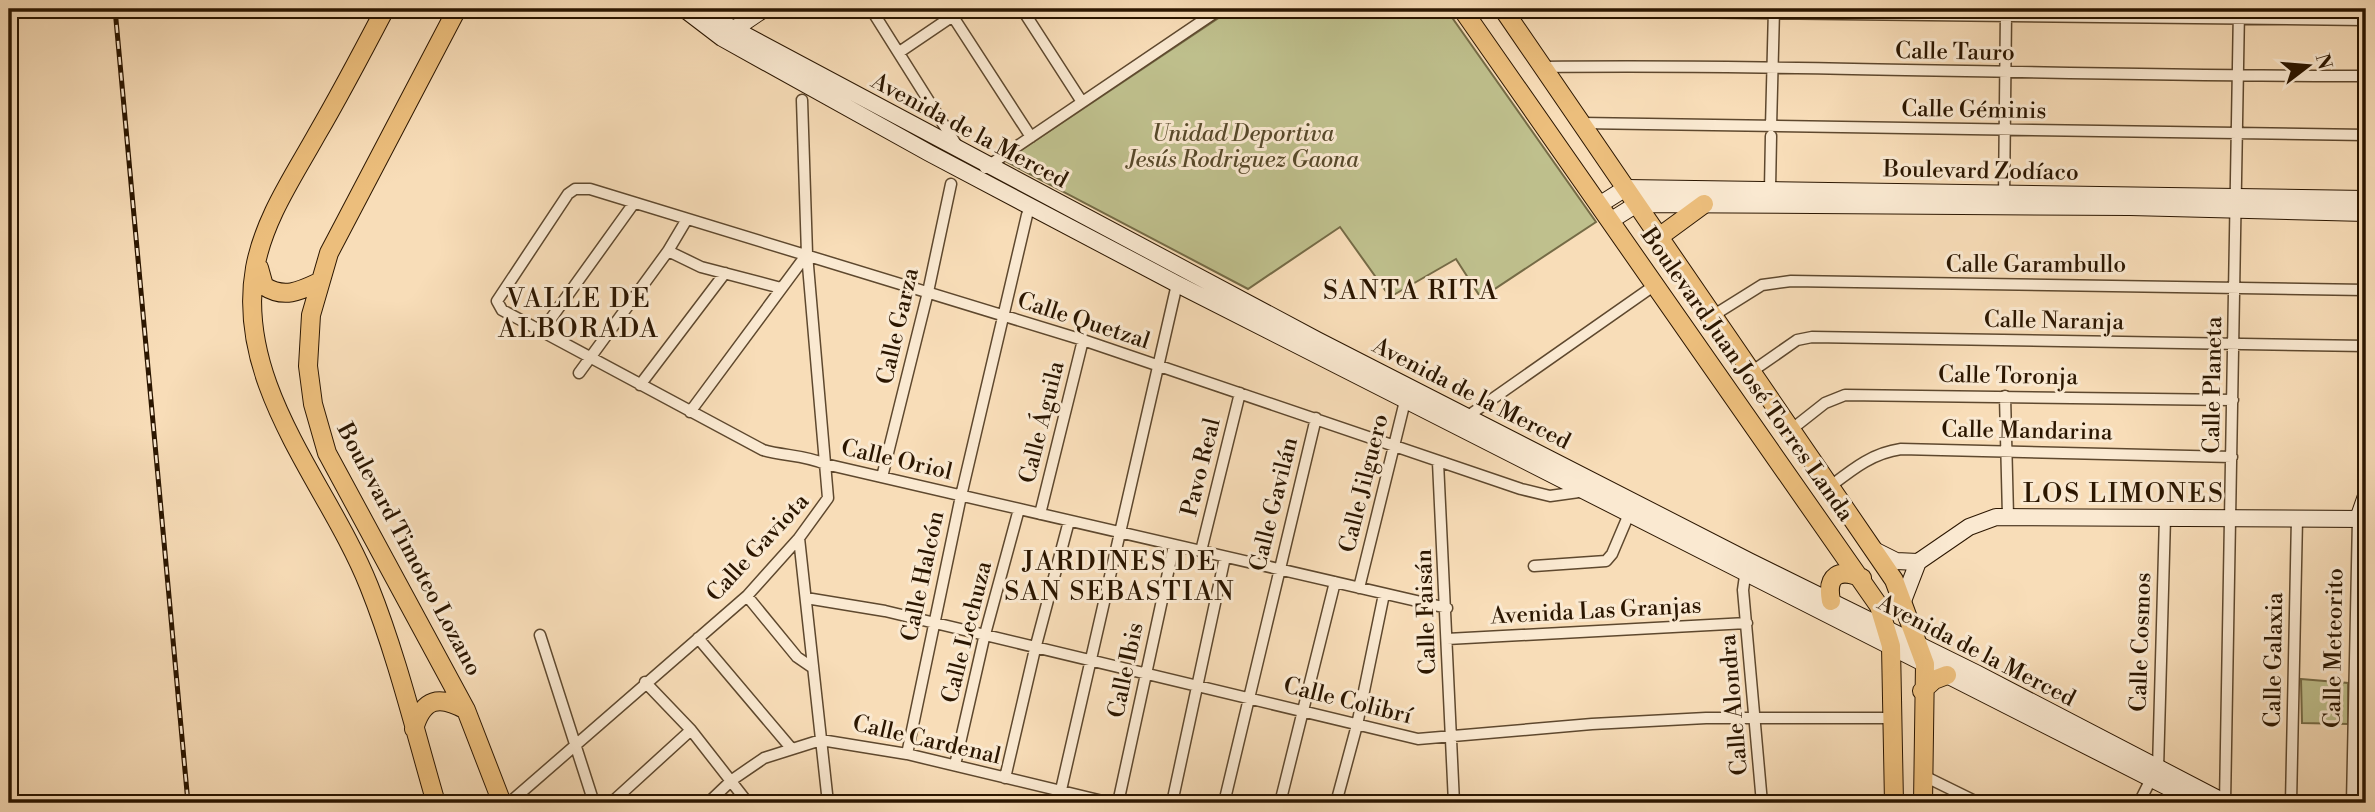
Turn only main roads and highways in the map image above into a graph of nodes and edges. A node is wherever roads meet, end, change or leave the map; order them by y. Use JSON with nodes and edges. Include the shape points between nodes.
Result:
{"nodes":[{"id":1,"x":385,"y":9,"type":"edge"},
{"id":2,"x":457,"y":9,"type":"edge"},
{"id":3,"x":1462,"y":9,"type":"edge"},
{"id":4,"x":1503,"y":9,"type":"edge"},
{"id":5,"x":1703,"y":204,"type":"road end"},
{"id":6,"x":1659,"y":237,"type":"junction"},
{"id":7,"x":259,"y":251,"type":"junction"},
{"id":8,"x":319,"y":282,"type":"junction"},
{"id":9,"x":1862,"y":578,"type":"junction"},
{"id":10,"x":1831,"y":601,"type":"road end"},
{"id":11,"x":1947,"y":675,"type":"road end"},
{"id":12,"x":1922,"y":691,"type":"junction"},
{"id":13,"x":467,"y":710,"type":"junction"},
{"id":14,"x":414,"y":729,"type":"junction"},
{"id":15,"x":436,"y":803,"type":"edge"},
{"id":16,"x":502,"y":803,"type":"edge"},
{"id":17,"x":1894,"y":803,"type":"edge"},
{"id":18,"x":1923,"y":803,"type":"edge"}],
"edges":[{"from":1,"to":7,"type":"main road","via":[[267,224]]},
{"from":2,"to":8,"type":"main road","name":"Boulevard Timoteo Lozano","via":[[329,253]]},
{"from":3,"to":9,"type":"main road","name":"Boulevard Juan José Torres Landa"},
{"from":4,"to":6,"type":"main road","name":"Boulevard Juan José Torres Landa"},
{"from":5,"to":6,"type":"main road"},
{"from":6,"to":12,"type":"main road","name":"Boulevard Juan José Torres Landa","via":[[1876,551],[1903,601],[1919,645],[1925,664]]},
{"from":7,"to":8,"type":"main road","via":[[261,279],[271,291],[294,293]]},
{"from":7,"to":14,"type":"main road","via":[[253,305],[258,346],[271,391],[308,474],[369,587]]},
{"from":8,"to":13,"type":"main road","name":"Boulevard Timoteo Lozano","via":[[308,366],[327,453]]},
{"from":9,"to":10,"type":"main road","via":[[1844,573],[1833,578]]},
{"from":9,"to":17,"type":"main road","name":"Boulevard Juan José Torres Landa","via":[[1890,638]]},
{"from":11,"to":12,"type":"main road"},
{"from":12,"to":18,"type":"main road","name":"Boulevard Juan José Torres Landa"},
{"from":13,"to":14,"type":"main road","via":[[434,701],[418,714]]},
{"from":13,"to":16,"type":"main road","name":"Boulevard Timoteo Lozano"},
{"from":14,"to":15,"type":"main road"}]}
